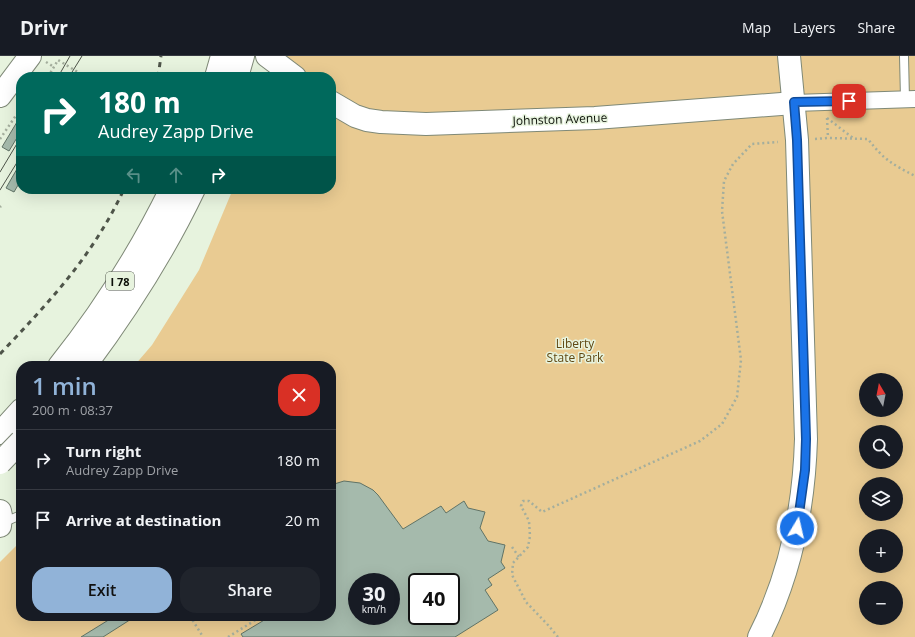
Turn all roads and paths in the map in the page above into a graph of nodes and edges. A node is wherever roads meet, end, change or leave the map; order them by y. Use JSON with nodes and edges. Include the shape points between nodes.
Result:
{"nodes":[{"id":1,"x":30,"y":56,"type":"edge"},
{"id":2,"x":222,"y":56,"type":"edge"},
{"id":3,"x":244,"y":56,"type":"edge"},
{"id":4,"x":267,"y":56,"type":"edge"},
{"id":5,"x":789,"y":56,"type":"edge"},
{"id":6,"x":904,"y":56,"type":"edge"},
{"id":7,"x":18,"y":72,"type":"edge"},
{"id":8,"x":51,"y":72,"type":"edge"},
{"id":9,"x":78,"y":72,"type":"edge"},
{"id":10,"x":217,"y":72,"type":"edge"},
{"id":11,"x":239,"y":72,"type":"edge"},
{"id":12,"x":288,"y":72,"type":"edge"},
{"id":13,"x":16,"y":75,"type":"edge"},
{"id":14,"x":0,"y":96,"type":"edge"},
{"id":15,"x":910,"y":99,"type":"edge"},
{"id":16,"x":794,"y":102,"type":"junction"},
{"id":17,"x":336,"y":105,"type":"edge"},
{"id":18,"x":827,"y":113,"type":"dead end"},
{"id":19,"x":16,"y":116,"type":"edge"},
{"id":20,"x":827,"y":118,"type":"junction"},
{"id":21,"x":828,"y":138,"type":"junction"},
{"id":22,"x":853,"y":138,"type":"junction"},
{"id":23,"x":0,"y":140,"type":"edge"},
{"id":24,"x":797,"y":140,"type":"junction"},
{"id":25,"x":915,"y":176,"type":"edge"},
{"id":26,"x":168,"y":194,"type":"edge"},
{"id":27,"x":191,"y":194,"type":"edge"},
{"id":28,"x":63,"y":361,"type":"edge"},
{"id":29,"x":89,"y":361,"type":"edge"},
{"id":30,"x":16,"y":415,"type":"edge"},
{"id":31,"x":0,"y":433,"type":"edge"},
{"id":32,"x":16,"y":446,"type":"edge"},
{"id":33,"x":0,"y":463,"type":"edge"},
{"id":34,"x":16,"y":515,"type":"edge"},
{"id":35,"x":0,"y":520,"type":"edge"},
{"id":36,"x":512,"y":547,"type":"dead end"},
{"id":37,"x":520,"y":557,"type":"junction"},
{"id":38,"x":193,"y":621,"type":"edge"},
{"id":39,"x":254,"y":621,"type":"edge"},
{"id":40,"x":203,"y":637,"type":"edge"},
{"id":41,"x":228,"y":637,"type":"edge"},
{"id":42,"x":558,"y":637,"type":"edge"},
{"id":43,"x":759,"y":637,"type":"edge"}],
"edges":[{"from":1,"to":7,"type":"main road"},
{"from":2,"to":10,"type":"main road"},
{"from":3,"to":11,"type":"main road"},
{"from":4,"to":12,"type":"main road"},
{"from":5,"to":16,"type":"main road"},
{"from":6,"to":15,"type":"lane"},
{"from":8,"to":9,"type":"path","via":[[58,60]]},
{"from":13,"to":14,"type":"main road"},
{"from":15,"to":16,"type":"street"},
{"from":16,"to":17,"type":"main road","name":"Johnston Avenue","via":[[625,116],[426,124],[367,120]]},
{"from":16,"to":24,"type":"main road"},
{"from":18,"to":20,"type":"path"},
{"from":19,"to":23,"type":"path"},
{"from":20,"to":21,"type":"path"},
{"from":20,"to":22,"type":"path"},
{"from":21,"to":22,"type":"path"},
{"from":21,"to":24,"type":"path"},
{"from":22,"to":25,"type":"path","via":[[868,139],[892,164]]},
{"from":24,"to":37,"type":"path","via":[[752,144],[733,164],[724,181],[722,211],[741,360],[737,397],[722,424],[700,441],[542,512],[529,501],[523,501],[521,506],[529,521],[530,536],[528,547]]},
{"from":24,"to":43,"type":"main road","via":[[805,470],[799,521],[791,554]]},
{"from":26,"to":28,"type":"main road","number":"I 78","via":[[117,285]]},
{"from":27,"to":29,"type":"main road","number":"I 78","via":[[143,282]]},
{"from":30,"to":31,"type":"main road"},
{"from":32,"to":33,"type":"main road","bridge":true},
{"from":34,"to":35,"type":"lane"},
{"from":36,"to":37,"type":"path"},
{"from":37,"to":42,"type":"path","via":[[513,563],[512,575],[526,602]]},
{"from":38,"to":40,"type":"path"},
{"from":39,"to":41,"type":"path"}]}
